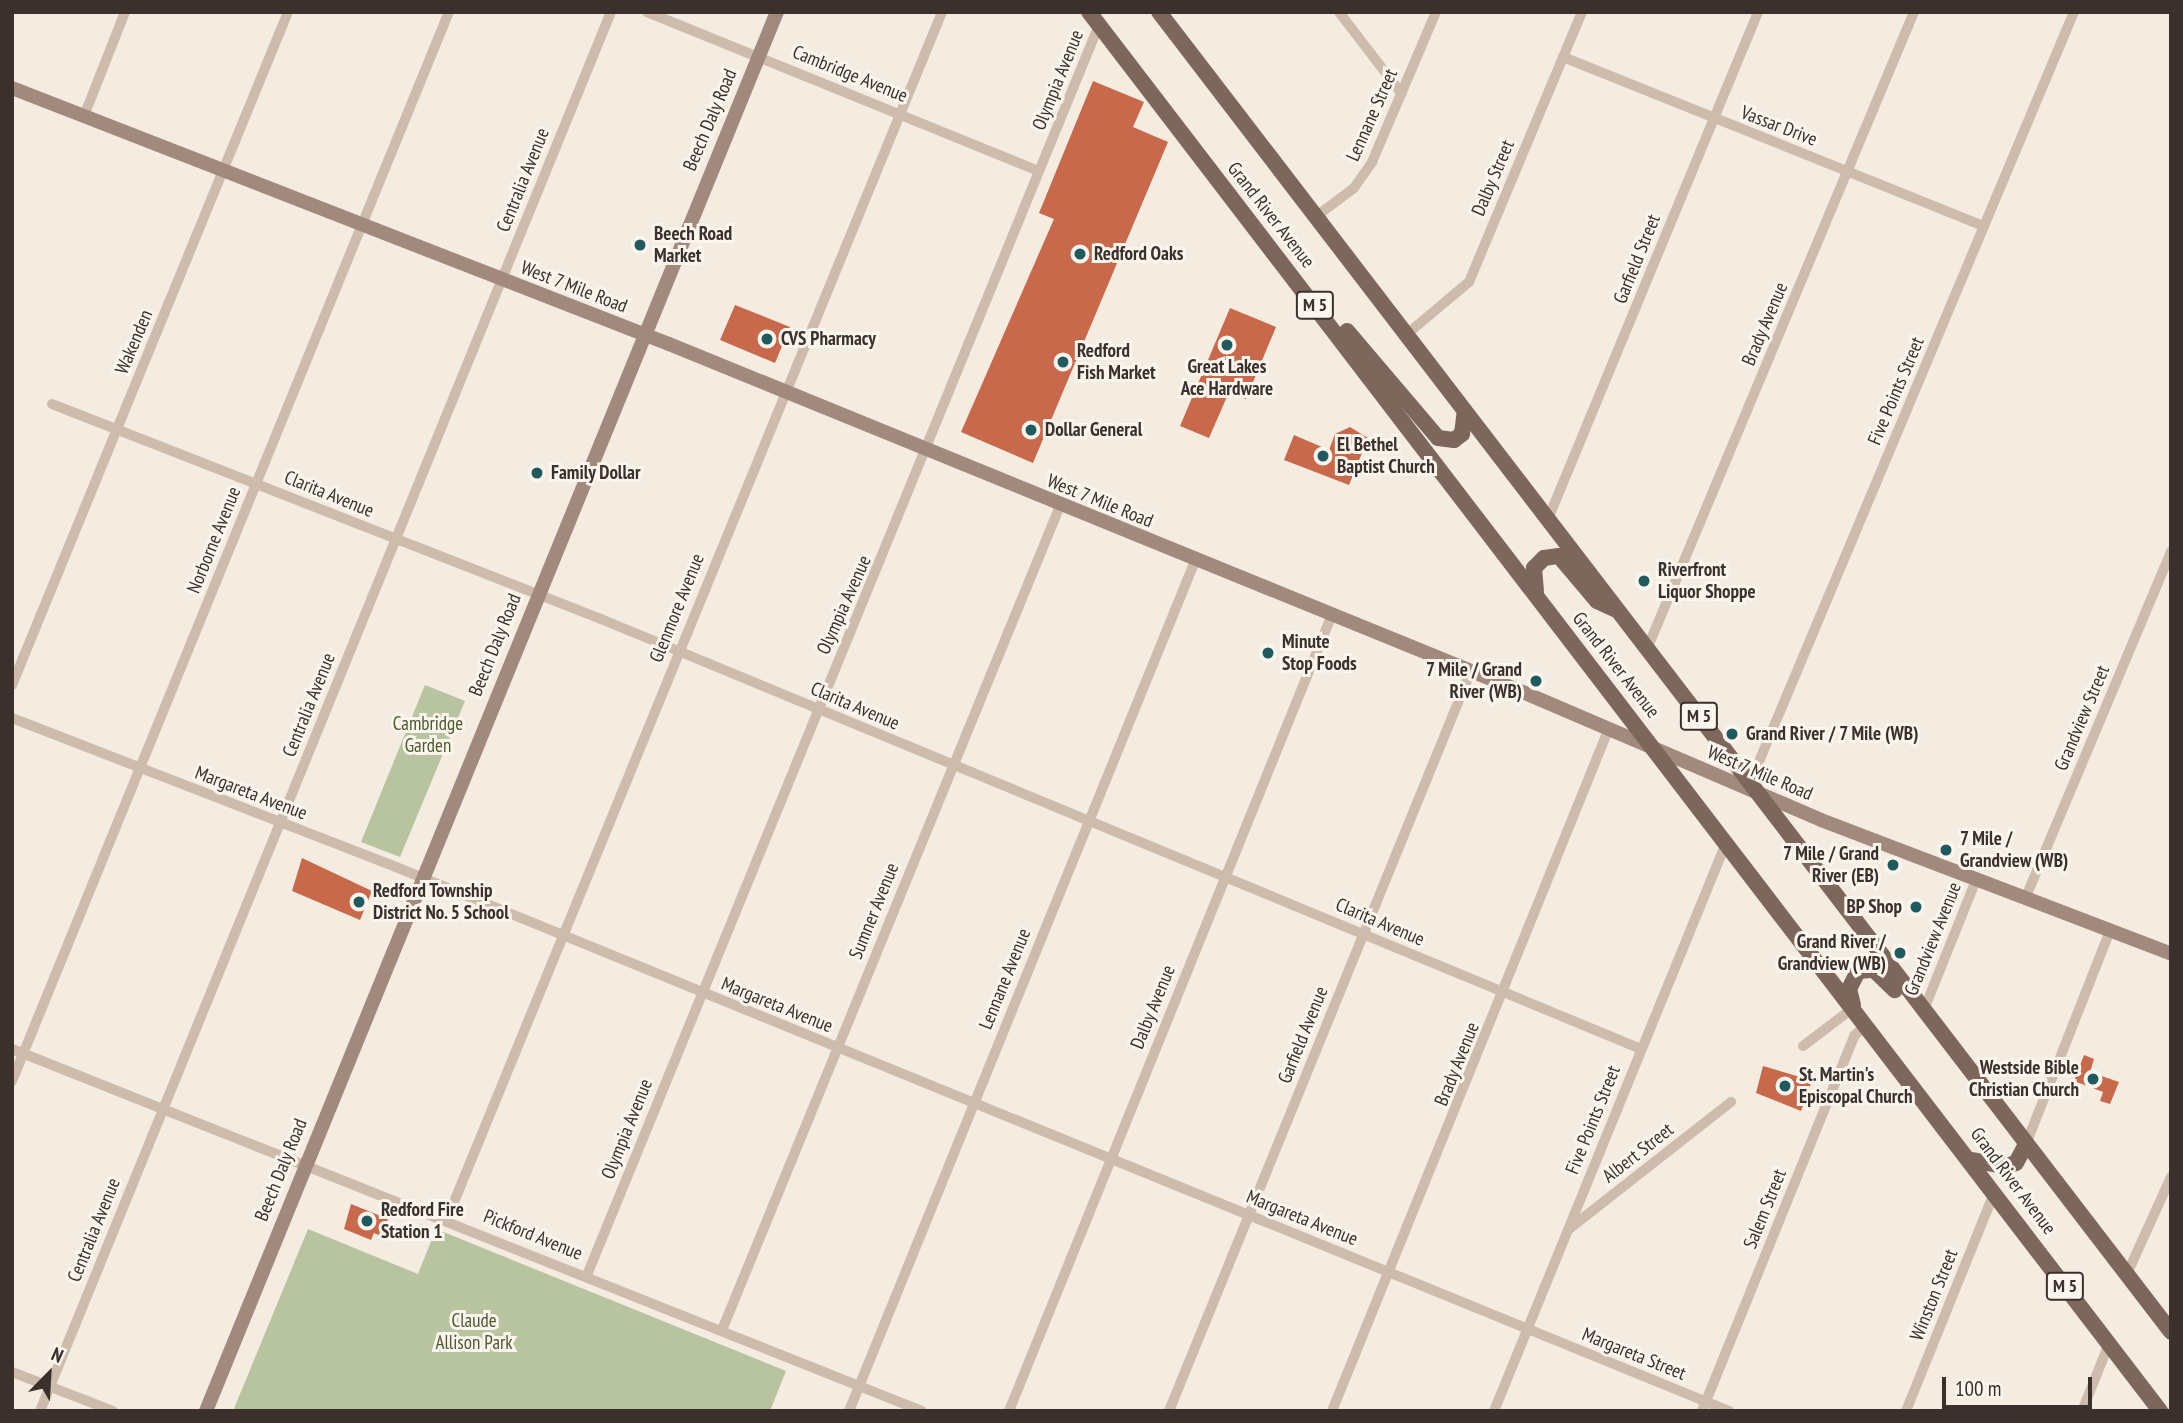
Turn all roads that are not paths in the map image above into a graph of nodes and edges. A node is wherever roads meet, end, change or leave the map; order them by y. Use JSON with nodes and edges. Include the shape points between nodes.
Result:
{"nodes":[{"id":1,"x":125,"y":12,"type":"edge"},
{"id":2,"x":288,"y":12,"type":"edge"},
{"id":3,"x":449,"y":12,"type":"edge"},
{"id":4,"x":611,"y":12,"type":"edge"},
{"id":5,"x":647,"y":12,"type":"edge"},
{"id":6,"x":776,"y":12,"type":"edge"},
{"id":7,"x":942,"y":12,"type":"edge"},
{"id":8,"x":1146,"y":12,"type":"edge"},
{"id":9,"x":1159,"y":12,"type":"edge"},
{"id":10,"x":1339,"y":12,"type":"edge"},
{"id":11,"x":1436,"y":12,"type":"edge"},
{"id":12,"x":1582,"y":12,"type":"edge"},
{"id":13,"x":1758,"y":12,"type":"edge"},
{"id":14,"x":1914,"y":12,"type":"edge"},
{"id":15,"x":2074,"y":12,"type":"edge"},
{"id":16,"x":1094,"y":19,"type":"edge"},
{"id":17,"x":758,"y":55,"type":"junction"},
{"id":18,"x":1563,"y":57,"type":"junction"},
{"id":19,"x":1205,"y":71,"type":"junction"},
{"id":20,"x":12,"y":88,"type":"edge"},
{"id":21,"x":1402,"y":94,"type":"junction"},
{"id":22,"x":900,"y":114,"type":"junction"},
{"id":23,"x":84,"y":116,"type":"junction"},
{"id":24,"x":1714,"y":119,"type":"junction"},
{"id":25,"x":222,"y":170,"type":"junction"},
{"id":26,"x":1039,"y":172,"type":"junction"},
{"id":27,"x":1847,"y":172,"type":"junction"},
{"id":28,"x":1318,"y":215,"type":"junction"},
{"id":29,"x":362,"y":224,"type":"junction"},
{"id":30,"x":1984,"y":226,"type":"junction"},
{"id":31,"x":501,"y":279,"type":"junction"},
{"id":32,"x":1324,"y":317,"type":"junction"},
{"id":33,"x":643,"y":334,"type":"junction"},
{"id":34,"x":1407,"y":334,"type":"junction"},
{"id":35,"x":784,"y":392,"type":"junction"},
{"id":36,"x":52,"y":404,"type":"dead end"},
{"id":37,"x":1465,"y":411,"type":"junction"},
{"id":38,"x":116,"y":430,"type":"junction"},
{"id":39,"x":927,"y":451,"type":"junction"},
{"id":40,"x":255,"y":484,"type":"junction"},
{"id":41,"x":1060,"y":506,"type":"junction"},
{"id":42,"x":1548,"y":519,"type":"junction"},
{"id":43,"x":395,"y":539,"type":"junction"},
{"id":44,"x":2171,"y":551,"type":"edge"},
{"id":45,"x":1195,"y":561,"type":"junction"},
{"id":46,"x":536,"y":594,"type":"junction"},
{"id":47,"x":1540,"y":599,"type":"junction"},
{"id":48,"x":1619,"y":612,"type":"junction"},
{"id":49,"x":1331,"y":617,"type":"junction"},
{"id":50,"x":1647,"y":649,"type":"junction"},
{"id":51,"x":678,"y":652,"type":"junction"},
{"id":52,"x":1470,"y":673,"type":"junction"},
{"id":53,"x":12,"y":685,"type":"edge"},
{"id":54,"x":817,"y":709,"type":"junction"},
{"id":55,"x":12,"y":719,"type":"edge"},
{"id":56,"x":1609,"y":728,"type":"junction"},
{"id":57,"x":1653,"y":748,"type":"junction"},
{"id":58,"x":953,"y":766,"type":"junction"},
{"id":59,"x":140,"y":769,"type":"junction"},
{"id":60,"x":1755,"y":789,"type":"junction"},
{"id":61,"x":1089,"y":819,"type":"junction"},
{"id":62,"x":279,"y":823,"type":"junction"},
{"id":63,"x":1726,"y":843,"type":"junction"},
{"id":64,"x":1225,"y":877,"type":"junction"},
{"id":65,"x":420,"y":878,"type":"junction"},
{"id":66,"x":1976,"y":880,"type":"junction"},
{"id":67,"x":2025,"y":899,"type":"junction"},
{"id":68,"x":2110,"y":931,"type":"junction"},
{"id":69,"x":1363,"y":934,"type":"junction"},
{"id":70,"x":562,"y":936,"type":"junction"},
{"id":71,"x":2171,"y":954,"type":"edge"},
{"id":72,"x":701,"y":992,"type":"junction"},
{"id":73,"x":1504,"y":993,"type":"junction"},
{"id":74,"x":1853,"y":1008,"type":"junction"},
{"id":75,"x":1923,"y":1012,"type":"junction"},
{"id":76,"x":1867,"y":1024,"type":"junction"},
{"id":77,"x":1803,"y":1046,"type":"dead end"},
{"id":78,"x":837,"y":1048,"type":"junction"},
{"id":79,"x":12,"y":1049,"type":"edge"},
{"id":80,"x":1642,"y":1049,"type":"junction"},
{"id":81,"x":24,"y":1053,"type":"junction"},
{"id":82,"x":12,"y":1081,"type":"edge"},
{"id":83,"x":1731,"y":1102,"type":"dead end"},
{"id":84,"x":973,"y":1104,"type":"junction"},
{"id":85,"x":163,"y":1106,"type":"junction"},
{"id":86,"x":2025,"y":1144,"type":"junction"},
{"id":87,"x":1110,"y":1158,"type":"junction"},
{"id":88,"x":1971,"y":1160,"type":"junction"},
{"id":89,"x":305,"y":1161,"type":"junction"},
{"id":90,"x":2171,"y":1177,"type":"edge"},
{"id":91,"x":1994,"y":1193,"type":"junction"},
{"id":92,"x":1248,"y":1215,"type":"junction"},
{"id":93,"x":447,"y":1219,"type":"junction"},
{"id":94,"x":1566,"y":1231,"type":"junction"},
{"id":95,"x":1390,"y":1273,"type":"junction"},
{"id":96,"x":2127,"y":1274,"type":"junction"},
{"id":97,"x":587,"y":1275,"type":"junction"},
{"id":98,"x":722,"y":1330,"type":"junction"},
{"id":99,"x":1526,"y":1330,"type":"junction"},
{"id":100,"x":2171,"y":1332,"type":"edge"},
{"id":101,"x":2109,"y":1344,"type":"junction"},
{"id":102,"x":12,"y":1372,"type":"edge"},
{"id":103,"x":860,"y":1385,"type":"junction"},
{"id":104,"x":50,"y":1386,"type":"junction"},
{"id":105,"x":1704,"y":1406,"type":"edge"},
{"id":106,"x":40,"y":1411,"type":"edge"},
{"id":107,"x":113,"y":1411,"type":"edge"},
{"id":108,"x":206,"y":1411,"type":"edge"},
{"id":109,"x":849,"y":1411,"type":"edge"},
{"id":110,"x":922,"y":1411,"type":"edge"},
{"id":111,"x":1009,"y":1411,"type":"edge"},
{"id":112,"x":1168,"y":1411,"type":"edge"},
{"id":113,"x":1332,"y":1411,"type":"edge"},
{"id":114,"x":1493,"y":1411,"type":"edge"},
{"id":115,"x":1729,"y":1411,"type":"edge"},
{"id":116,"x":1906,"y":1411,"type":"edge"},
{"id":117,"x":2082,"y":1411,"type":"edge"},
{"id":118,"x":2160,"y":1411,"type":"edge"}],
"edges":[{"from":1,"to":23,"type":"street"},
{"from":2,"to":25,"type":"street","name":"Wakenden"},
{"from":3,"to":29,"type":"street","name":"Norborne Avenue"},
{"from":4,"to":31,"type":"street","name":"Centralia Avenue"},
{"from":5,"to":17,"type":"street","name":"Cambridge Avenue"},
{"from":6,"to":17,"type":"main road","name":"Beech Daly Road"},
{"from":7,"to":22,"type":"street","name":"Glenmore Avenue"},
{"from":8,"to":19,"type":"main road","via":[[1175,49]]},
{"from":9,"to":19,"type":"main road","name":"Grand River Avenue","number":"M 5"},
{"from":10,"to":21,"type":"street"},
{"from":11,"to":21,"type":"street","name":"Lennane Street"},
{"from":12,"to":18,"type":"street","name":"Dalby Street"},
{"from":13,"to":24,"type":"street","name":"Garfield Street"},
{"from":14,"to":27,"type":"street","name":"Brady Avenue"},
{"from":15,"to":30,"type":"street","name":"Five Points Street"},
{"from":16,"to":26,"type":"street","name":"Olympia Avenue"},
{"from":16,"to":32,"type":"main road","name":"Grand River Avenue","number":"M 5"},
{"from":17,"to":22,"type":"street","name":"Cambridge Avenue"},
{"from":17,"to":33,"type":"main road","name":"Beech Daly Road"},
{"from":18,"to":24,"type":"street","name":"Vassar Drive"},
{"from":18,"to":34,"type":"street","name":"Dalby Street","via":[[1469,282]]},
{"from":19,"to":28,"type":"main road","name":"Grand River Avenue","number":"M 5"},
{"from":20,"to":23,"type":"main road","name":"West 7 Mile Road"},
{"from":21,"to":28,"type":"street","name":"Lennane Street","via":[[1364,176]]},
{"from":22,"to":26,"type":"street","name":"Cambridge Avenue"},
{"from":22,"to":35,"type":"street","name":"Glenmore Avenue"},
{"from":23,"to":25,"type":"main road","name":"West 7 Mile Road"},
{"from":24,"to":27,"type":"street","name":"Vassar Drive"},
{"from":24,"to":42,"type":"street","name":"Garfield Street"},
{"from":25,"to":29,"type":"main road","name":"West 7 Mile Road"},
{"from":25,"to":38,"type":"street","name":"Wakenden"},
{"from":26,"to":39,"type":"street","name":"Olympia Avenue"},
{"from":27,"to":30,"type":"street","name":"Vassar Drive"},
{"from":27,"to":50,"type":"street","name":"Brady Avenue"},
{"from":28,"to":34,"type":"main road","name":"Grand River Avenue","number":"M 5"},
{"from":29,"to":31,"type":"main road","name":"West 7 Mile Road"},
{"from":29,"to":40,"type":"street","name":"Norborne Avenue"},
{"from":30,"to":60,"type":"street","name":"Five Points Street"},
{"from":31,"to":33,"type":"main road","name":"West 7 Mile Road"},
{"from":31,"to":43,"type":"street","name":"Centralia Avenue"},
{"from":32,"to":37,"type":"main road","via":[[1350,333],[1438,438],[1454,440],[1462,434]]},
{"from":32,"to":47,"type":"main road","name":"Grand River Avenue","number":"M 5"},
{"from":33,"to":35,"type":"main road","name":"West 7 Mile Road"},
{"from":33,"to":46,"type":"main road","name":"Beech Daly Road"},
{"from":34,"to":37,"type":"main road","name":"Grand River Avenue","number":"M 5"},
{"from":35,"to":39,"type":"main road","name":"West 7 Mile Road"},
{"from":35,"to":51,"type":"street","name":"Glenmore Avenue"},
{"from":36,"to":38,"type":"street","name":"Clarita Avenue"},
{"from":37,"to":42,"type":"main road","name":"Grand River Avenue","number":"M 5"},
{"from":38,"to":40,"type":"street","name":"Clarita Avenue"},
{"from":38,"to":53,"type":"street","name":"Wakenden"},
{"from":39,"to":41,"type":"main road","name":"West 7 Mile Road"},
{"from":39,"to":54,"type":"street","name":"Olympia Avenue"},
{"from":40,"to":43,"type":"street","name":"Clarita Avenue"},
{"from":40,"to":59,"type":"street","name":"Norborne Avenue"},
{"from":41,"to":45,"type":"main road","name":"West 7 Mile Road"},
{"from":41,"to":58,"type":"street","name":"Sumner Avenue"},
{"from":42,"to":48,"type":"main road","name":"Grand River Avenue","number":"M 5"},
{"from":43,"to":46,"type":"street","name":"Clarita Avenue"},
{"from":43,"to":62,"type":"street","name":"Centralia Avenue"},
{"from":44,"to":67,"type":"street","name":"Grandview Street"},
{"from":45,"to":49,"type":"main road","name":"West 7 Mile Road"},
{"from":45,"to":61,"type":"street","name":"Lennane Avenue"},
{"from":46,"to":51,"type":"street","name":"Clarita Avenue"},
{"from":46,"to":65,"type":"main road","name":"Beech Daly Road"},
{"from":47,"to":48,"type":"main road","via":[[1533,572],[1555,555],[1597,601]]},
{"from":47,"to":57,"type":"main road","name":"Grand River Avenue","number":"M 5"},
{"from":48,"to":50,"type":"main road","name":"Grand River Avenue","number":"M 5"},
{"from":49,"to":52,"type":"main road","name":"West 7 Mile Road"},
{"from":49,"to":64,"type":"street","name":"Dalby Avenue"},
{"from":50,"to":60,"type":"main road","name":"Grand River Avenue","number":"M 5"},
{"from":51,"to":54,"type":"street","name":"Clarita Avenue"},
{"from":51,"to":70,"type":"street","name":"Glenmore Avenue"},
{"from":52,"to":56,"type":"main road","name":"West 7 Mile Road"},
{"from":52,"to":69,"type":"street","name":"Garfield Avenue"},
{"from":54,"to":58,"type":"street","name":"Clarita Avenue"},
{"from":54,"to":72,"type":"street","name":"Olympia Avenue"},
{"from":55,"to":59,"type":"street","name":"Margareta Avenue"},
{"from":56,"to":57,"type":"main road","name":"West 7 Mile Road"},
{"from":56,"to":73,"type":"street","name":"Brady Avenue"},
{"from":57,"to":60,"type":"main road","name":"West 7 Mile Road"},
{"from":57,"to":63,"type":"main road","name":"Grand River Avenue","number":"M 5"},
{"from":58,"to":61,"type":"street","name":"Clarita Avenue"},
{"from":58,"to":78,"type":"street","name":"Sumner Avenue"},
{"from":59,"to":62,"type":"street","name":"Margareta Avenue"},
{"from":59,"to":81,"type":"street","name":"Norborne Avenue"},
{"from":60,"to":66,"type":"main road","name":"West 7 Mile Road"},
{"from":60,"to":75,"type":"main road","name":"Grand River Avenue","number":"M 5"},
{"from":61,"to":64,"type":"street","name":"Clarita Avenue"},
{"from":61,"to":84,"type":"street","name":"Lennane Avenue"},
{"from":62,"to":65,"type":"street","name":"Margareta Avenue"},
{"from":62,"to":85,"type":"street","name":"Centralia Avenue"},
{"from":63,"to":74,"type":"main road","name":"Grand River Avenue","number":"M 5"},
{"from":63,"to":80,"type":"street","name":"Five Points Street"},
{"from":64,"to":69,"type":"street","name":"Clarita Avenue"},
{"from":64,"to":87,"type":"street","name":"Dalby Avenue"},
{"from":65,"to":70,"type":"street","name":"Margareta Avenue"},
{"from":65,"to":89,"type":"main road","name":"Beech Daly Road"},
{"from":66,"to":67,"type":"main road","name":"West 7 Mile Road"},
{"from":66,"to":75,"type":"street","name":"Grandview Avenue"},
{"from":67,"to":68,"type":"main road","name":"West 7 Mile Road"},
{"from":68,"to":71,"type":"main road","name":"West 7 Mile Road"},
{"from":68,"to":86,"type":"street"},
{"from":69,"to":73,"type":"street","name":"Clarita Avenue"},
{"from":69,"to":92,"type":"street","name":"Garfield Avenue"},
{"from":70,"to":72,"type":"street","name":"Margareta Avenue"},
{"from":70,"to":93,"type":"street","name":"Glenmore Avenue"},
{"from":72,"to":78,"type":"street","name":"Margareta Avenue"},
{"from":72,"to":97,"type":"street","name":"Olympia Avenue"},
{"from":73,"to":80,"type":"street","name":"Clarita Avenue"},
{"from":73,"to":95,"type":"street","name":"Brady Avenue"},
{"from":74,"to":75,"type":"main road","via":[[1850,981],[1867,969],[1883,975],[1906,1003]]},
{"from":74,"to":76,"type":"main road","name":"Grand River Avenue","number":"M 5"},
{"from":74,"to":77,"type":"street"},
{"from":75,"to":86,"type":"main road","name":"Grand River Avenue","number":"M 5"},
{"from":76,"to":88,"type":"main road","name":"Grand River Avenue","number":"M 5"},
{"from":76,"to":105,"type":"street","name":"Salem Street","via":[[1849,1046]]},
{"from":78,"to":84,"type":"street","name":"Margareta Avenue"},
{"from":78,"to":98,"type":"street","name":"Sumner Avenue"},
{"from":79,"to":81,"type":"street","name":"Pickford Avenue"},
{"from":80,"to":94,"type":"street","name":"Five Points Street"},
{"from":81,"to":82,"type":"street","name":"Norborne Avenue"},
{"from":81,"to":85,"type":"street","name":"Pickford Avenue"},
{"from":83,"to":94,"type":"street","name":"Albert Street"},
{"from":84,"to":87,"type":"street","name":"Margareta Avenue"},
{"from":84,"to":103,"type":"street","name":"Lennane Avenue"},
{"from":85,"to":89,"type":"street","name":"Pickford Avenue"},
{"from":85,"to":104,"type":"street","name":"Centralia Avenue"},
{"from":86,"to":88,"type":"main road","via":[[2017,1163],[2006,1166]]},
{"from":86,"to":96,"type":"main road","name":"Grand River Avenue","number":"M 5"},
{"from":87,"to":92,"type":"street","name":"Margareta Avenue"},
{"from":87,"to":111,"type":"street","name":"Dalby Avenue"},
{"from":88,"to":91,"type":"main road","name":"Grand River Avenue","number":"M 5"},
{"from":89,"to":93,"type":"street","name":"Pickford Avenue"},
{"from":89,"to":108,"type":"main road","name":"Beech Daly Road"},
{"from":90,"to":96,"type":"street"},
{"from":91,"to":101,"type":"main road","name":"Grand River Avenue","number":"M 5"},
{"from":91,"to":116,"type":"street","name":"Winston Street"},
{"from":92,"to":95,"type":"street","name":"Margareta Avenue"},
{"from":92,"to":112,"type":"street","name":"Garfield Avenue"},
{"from":93,"to":97,"type":"street","name":"Pickford Avenue"},
{"from":94,"to":99,"type":"street","name":"Five Points Street"},
{"from":95,"to":99,"type":"street","name":"Margareta Avenue"},
{"from":95,"to":113,"type":"street","name":"Brady Avenue"},
{"from":96,"to":100,"type":"main road","name":"Grand River Avenue","number":"M 5"},
{"from":97,"to":98,"type":"street","name":"Pickford Avenue"},
{"from":98,"to":103,"type":"street","name":"Pickford Avenue"},
{"from":99,"to":105,"type":"street","name":"Margareta Street"},
{"from":99,"to":114,"type":"street","name":"Five Points Street"},
{"from":101,"to":117,"type":"street"},
{"from":101,"to":118,"type":"main road","name":"Grand River Avenue","number":"M 5"},
{"from":102,"to":104,"type":"street"},
{"from":103,"to":109,"type":"street","name":"Lennane Avenue"},
{"from":103,"to":110,"type":"street","name":"Pickford Avenue"},
{"from":104,"to":106,"type":"street","name":"Centralia Avenue"},
{"from":104,"to":107,"type":"street"},
{"from":105,"to":115,"type":"street","name":"Margareta Street"}]}
